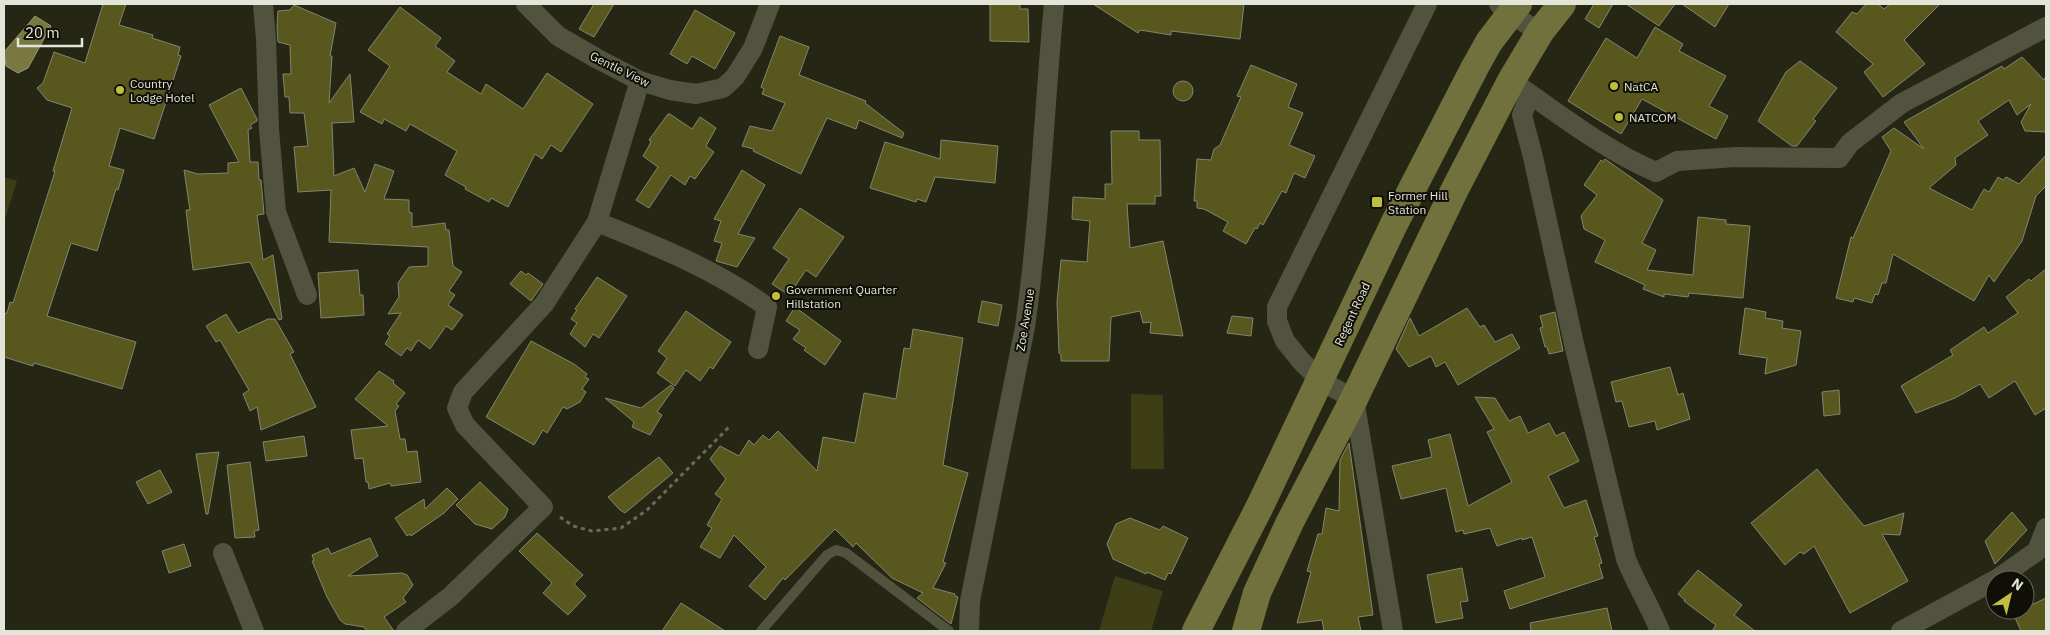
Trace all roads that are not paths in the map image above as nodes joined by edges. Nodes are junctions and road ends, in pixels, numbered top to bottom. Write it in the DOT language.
graph roads {
  1 [pos="263,4"];
  2 [pos="526,4"];
  3 [pos="770,4"];
  4 [pos="1054,4"];
  5 [pos="1427,4"];
  6 [pos="1562,4"];
  7 [pos="1509,7"];
  8 [pos="2046,27"];
  9 [pos="1540,32"];
  10 [pos="640,82"];
  11 [pos="1520,87"];
  12 [pos="597,222"];
  13 [pos="306,295"];
  14 [pos="758,349"];
  15 [pos="1321,381"];
  16 [pos="1354,400"];
  17 [pos="2046,528"];
  18 [pos="223,553"];
  19 [pos="2009,570"];
  20 [pos="1985,585"];
  21 [pos="254,631"];
  22 [pos="406,631"];
  23 [pos="761,631"];
  24 [pos="949,631"];
  25 [pos="969,631"];
  26 [pos="1196,631"];
  27 [pos="1246,631"];
  28 [pos="1392,631"];
  29 [pos="1660,631"];
  30 [pos="1900,631"];
  1 -- 13 [label="street"];
  2 -- 10 [label="street, Gentle View"];
  3 -- 10 [label="street, Gentle View"];
  4 -- 25 [label="street, Zoe Avenue"];
  5 -- 15 [label="street"];
  6 -- 9 [label="main road"];
  7 -- 9 [label="street"];
  7 -- 15 [label="main road, Regent Road"];
  8 -- 11 [label="street"];
  9 -- 11 [label="main road"];
  10 -- 12 [label="street"];
  11 -- 16 [label="main road"];
  11 -- 29 [label="street"];
  12 -- 14 [label="street"];
  12 -- 22 [label="street"];
  15 -- 16 [label="street"];
  15 -- 26 [label="main road, Regent Road"];
  16 -- 27 [label="main road"];
  16 -- 28 [label="street"];
  17 -- 19 [label="street"];
  18 -- 21 [label="street"];
  20 -- 30 [label="street"];
  23 -- 24 [label="lane"];
}
